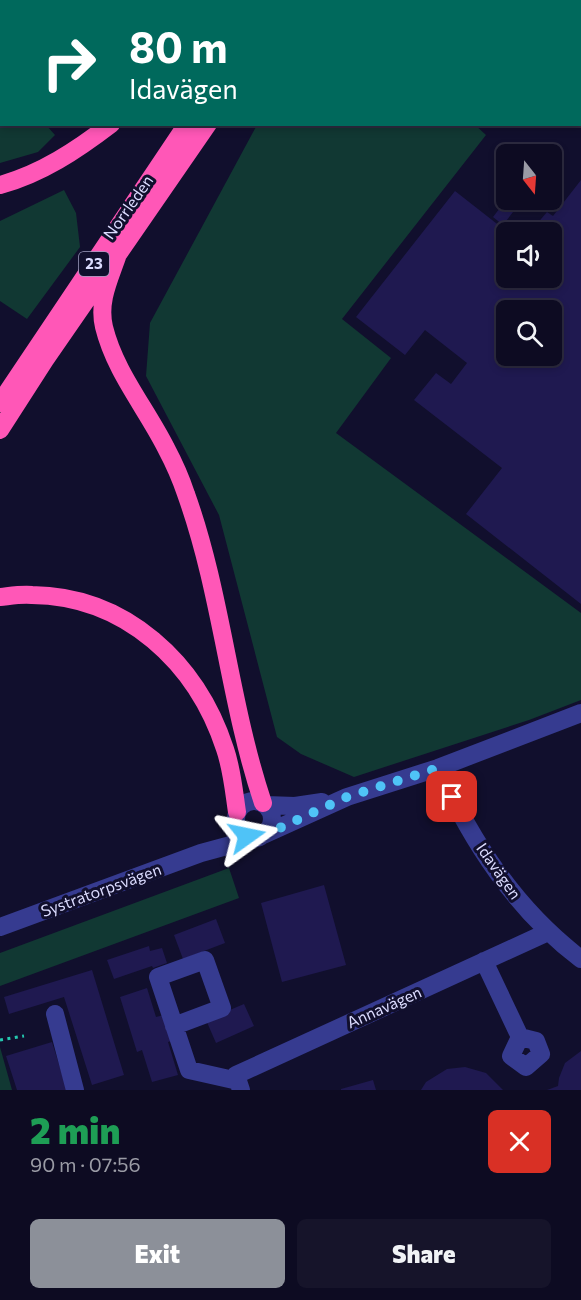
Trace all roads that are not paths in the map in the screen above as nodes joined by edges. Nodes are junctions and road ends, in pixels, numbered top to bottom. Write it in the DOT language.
graph roads {
  1 [pos="108,126"];
  2 [pos="186,126"];
  3 [pos="207,126"];
  4 [pos="0,185"];
  5 [pos="117,257"];
  6 [pos="0,403"];
  7 [pos="0,430"];
  8 [pos="0,597"];
  9 [pos="581,713"];
  10 [pos="438,768"];
  11 [pos="347,797"];
  12 [pos="265,804"];
  13 [pos="236,814"];
  14 [pos="261,836"];
  15 [pos="201,854"];
  16 [pos="0,927"];
  17 [pos="548,933"];
  18 [pos="581,959"];
  19 [pos="484,961"];
  20 [pos="56,1014"];
  21 [pos="174,1026"];
  22 [pos="520,1037"];
  23 [pos="239,1085"];
  24 [pos="75,1090"];
  1 -- 4 [label="highway"];
  2 -- 6 [label="highway, Norrleden / 23"];
  3 -- 5 [label="highway, Norrleden / 23"];
  5 -- 7 [label="highway, Norrleden / 23"];
  5 -- 12 [label="highway"];
  8 -- 13 [label="highway"];
  9 -- 10 [label="street, Systratorpsvägen"];
  10 -- 11 [label="street, Systratorpsvägen"];
  10 -- 17 [label="street, Idavägen"];
  11 -- 12 [label="street, Systratorpsvägen"];
  11 -- 14 [label="street, Systratorpsvägen"];
  12 -- 13 [label="street"];
  12 -- 14 [label="street"];
  13 -- 14 [label="street"];
  13 -- 15 [label="street, Systratorpsvägen"];
  14 -- 15 [label="street, Systratorpsvägen"];
  15 -- 16 [label="street, Systratorpsvägen"];
  17 -- 18 [label="street, Idavägen"];
  17 -- 19 [label="street, Annavägen"];
  19 -- 22 [label="street"];
  19 -- 23 [label="street, Annavägen"];
  20 -- 24 [label="street"];
  21 -- 23 [label="street"];
}
